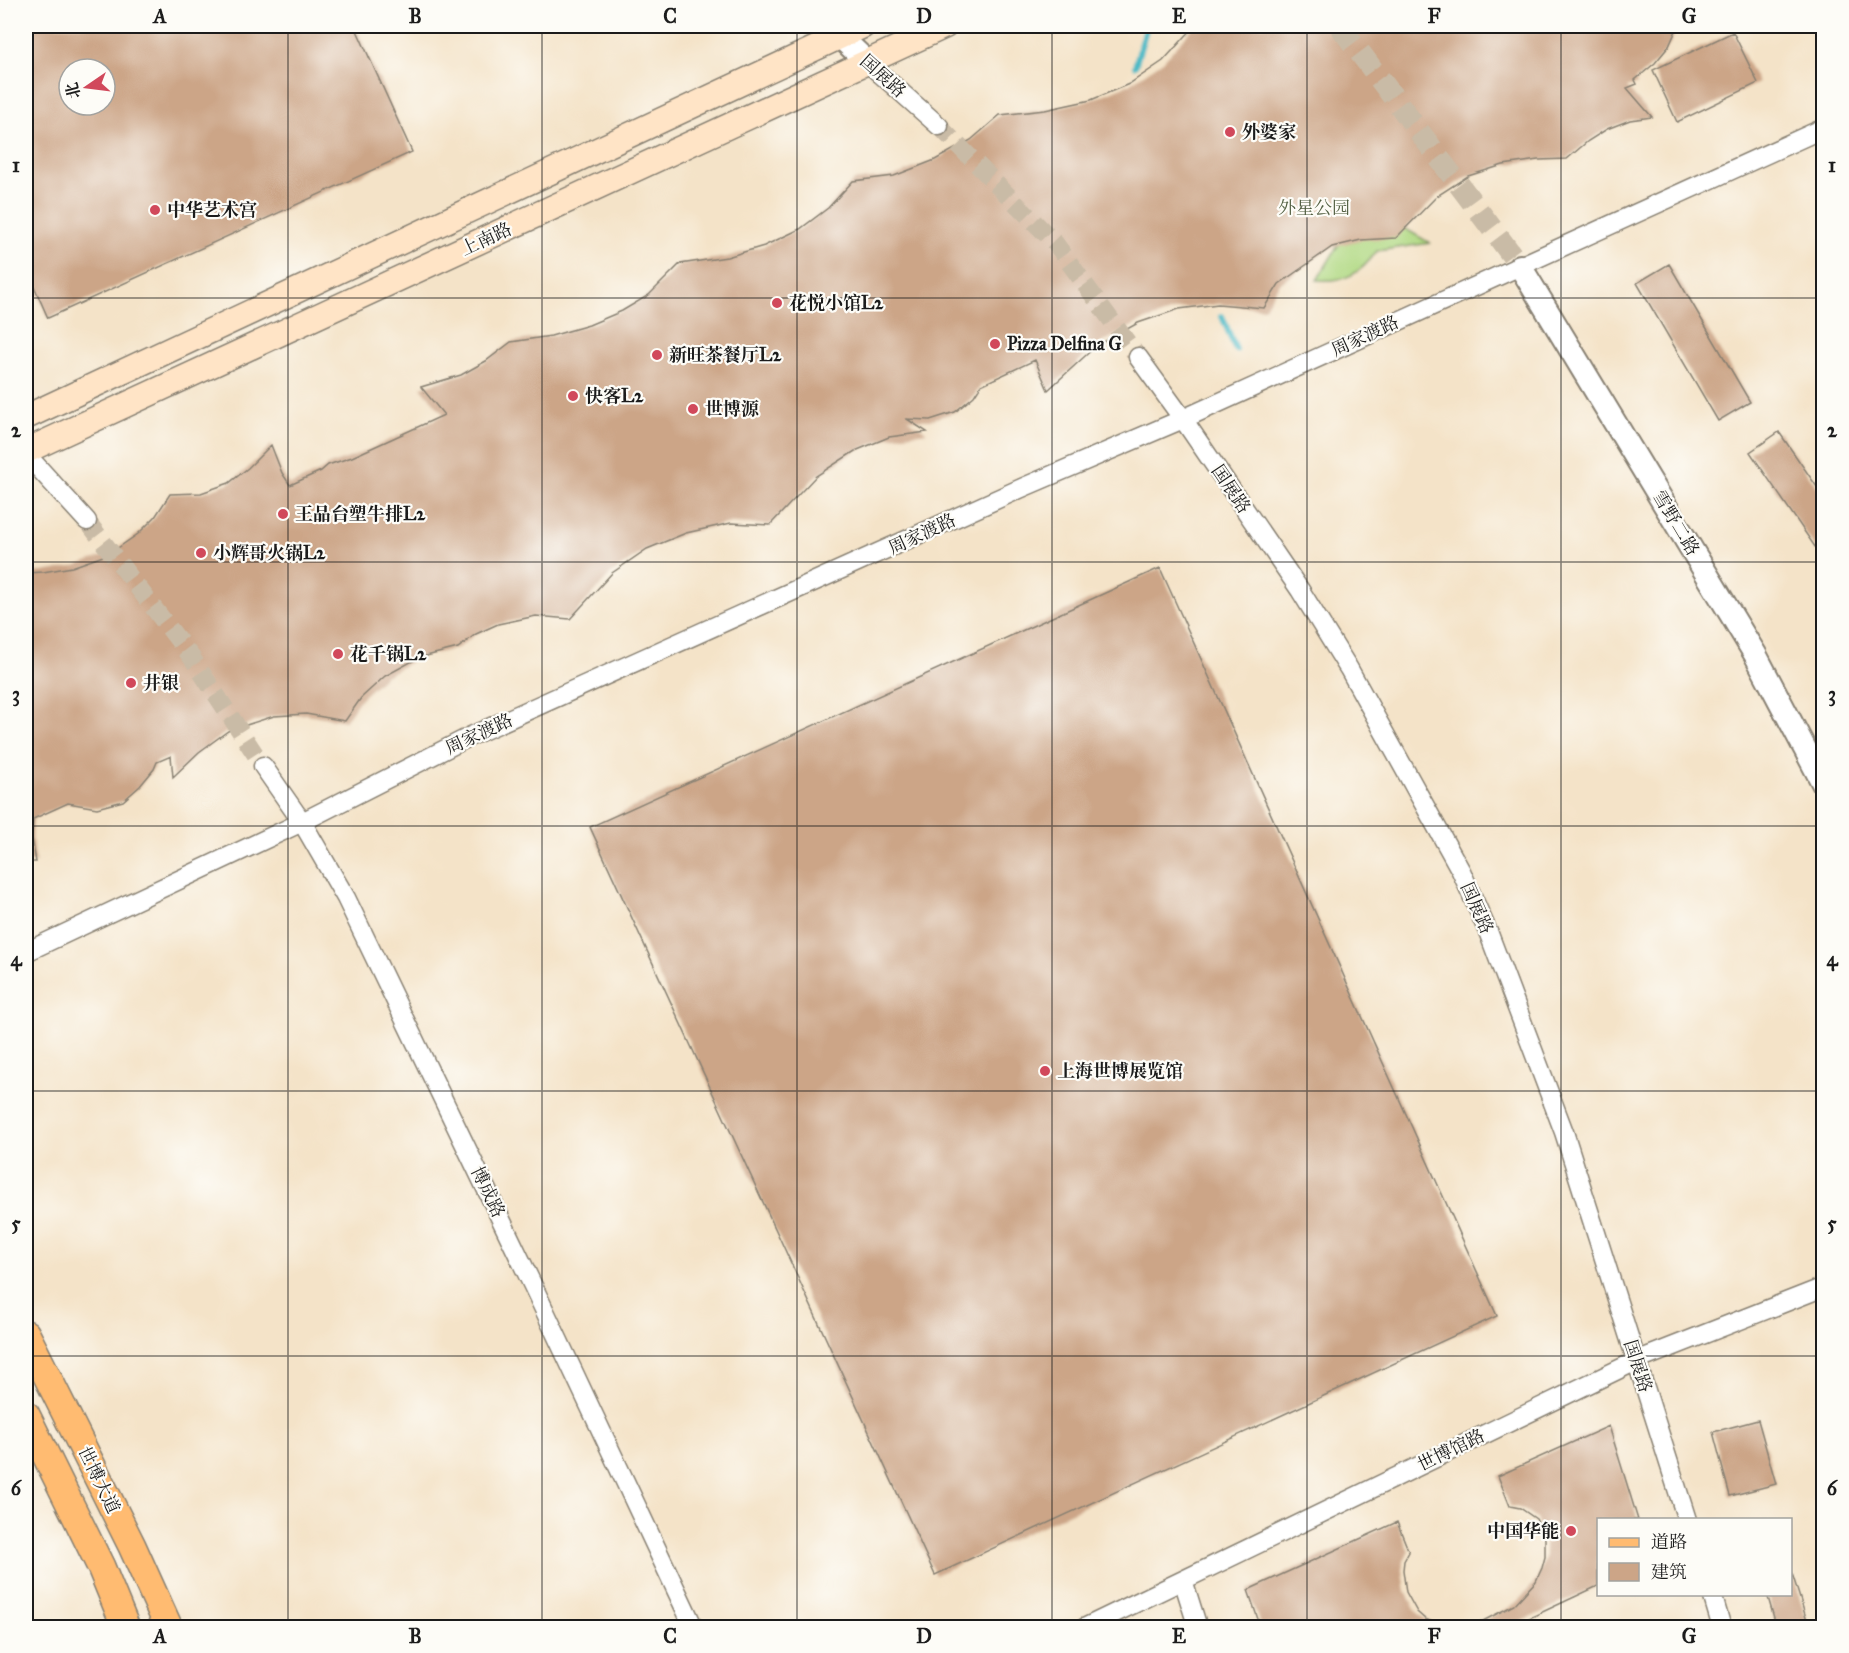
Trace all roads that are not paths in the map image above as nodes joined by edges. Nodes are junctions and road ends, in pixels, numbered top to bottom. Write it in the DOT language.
graph roads {
  1 [pos="863,26"];
  2 [pos="945,26"];
  3 [pos="835,31"];
  4 [pos="867,62"];
  5 [pos="939,126"];
  6 [pos="1824,128"];
  7 [pos="1520,266"];
  8 [pos="1138,357"];
  9 [pos="26,417"];
  10 [pos="1184,419"];
  11 [pos="26,452"];
  12 [pos="87,521"];
  13 [pos="263,766"];
  14 [pos="1824,785"];
  15 [pos="302,822"];
  16 [pos="26,952"];
  17 [pos="1824,1287"];
  18 [pos="26,1334"];
  19 [pos="1636,1360"];
  20 [pos="26,1415"];
  21 [pos="1686,1518"];
  22 [pos="1183,1580"];
  23 [pos="1713,1596"];
  24 [pos="126,1628"];
  25 [pos="169,1628"];
  26 [pos="694,1628"];
  27 [pos="1084,1628"];
  28 [pos="1198,1628"];
  29 [pos="1722,1628"];
  1 -- 3 [label="main road, 上南路"];
  2 -- 4 [label="main road, 上南路"];
  3 -- 4 [label="street, 国展路"];
  3 -- 9 [label="main road, 上南路"];
  4 -- 5 [label="street, 国展路"];
  4 -- 11 [label="main road, 上南路"];
  6 -- 7 [label="street, 周家渡路"];
  7 -- 10 [label="street, 周家渡路"];
  7 -- 14 [label="street, 雪野二路"];
  8 -- 10 [label="street, 国展路"];
  10 -- 15 [label="street, 周家渡路"];
  10 -- 19 [label="street, 国展路"];
  11 -- 12 [label="street"];
  13 -- 15 [label="street, 博成路"];
  15 -- 16 [label="street, 周家渡路"];
  15 -- 26 [label="street, 博成路"];
  17 -- 19 [label="street, 世博馆路"];
  18 -- 25 [label="main road, 世博大道"];
  19 -- 21 [label="street, 国展路"];
  19 -- 22 [label="street, 世博馆路"];
  20 -- 24 [label="main road, 世博大道"];
  22 -- 27 [label="street, 世博馆路"];
  22 -- 28 [label="street"];
  23 -- 29 [label="street"];
}
